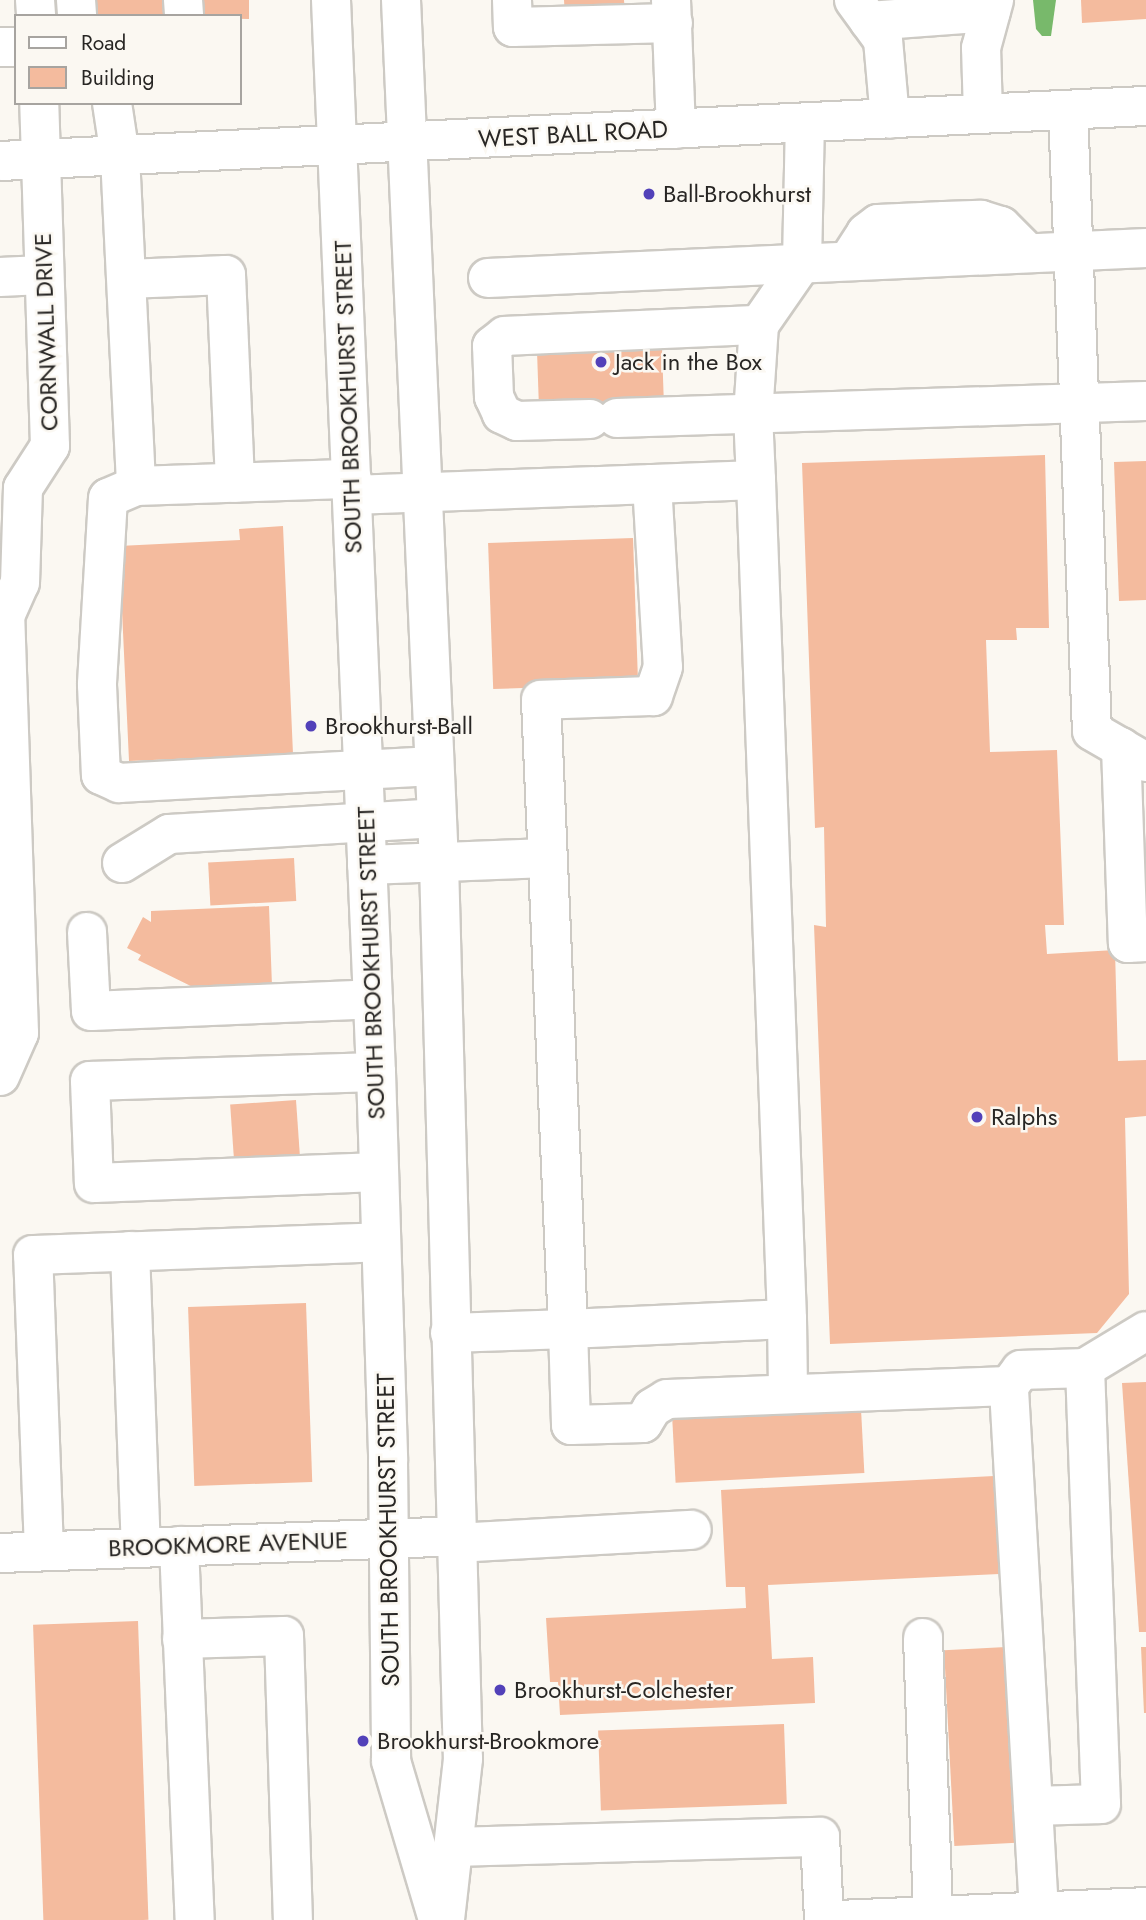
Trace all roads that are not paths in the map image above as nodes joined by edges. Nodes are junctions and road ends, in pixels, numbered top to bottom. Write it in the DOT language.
graph roads {
  1 [pos="331,0"];
  2 [pos="401,0"];
  3 [pos="512,0"];
  4 [pos="992,6"];
  5 [pos="862,10"];
  6 [pos="672,11"];
  7 [pos="39,105"];
  8 [pos="112,105"];
  9 [pos="1146,106"];
  10 [pos="1068,110"];
  11 [pos="982,114"];
  12 [pos="890,119"];
  13 [pos="805,123"];
  14 [pos="676,129"];
  15 [pos="407,142"];
  16 [pos="338,145"];
  17 [pos="120,156"];
  18 [pos="41,159"];
  19 [pos="0,161"];
  20 [pos="1146,248"];
  21 [pos="1073,251"];
  22 [pos="802,263"];
  23 [pos="42,275"];
  24 [pos="0,277"];
  25 [pos="488,278"];
  26 [pos="127,279"];
  27 [pos="760,325"];
  28 [pos="1078,400"];
  29 [pos="1146,401"];
  30 [pos="753,415"];
  31 [pos="756,480"];
  32 [pos="235,483"];
  33 [pos="652,484"];
  34 [pos="136,486"];
  35 [pos="352,487"];
  36 [pos="422,492"];
  37 [pos="1133,755"];
  38 [pos="434,766"];
  39 [pos="364,772"];
  40 [pos="437,818"];
  41 [pos="366,824"];
  42 [pos="7,852"];
  43 [pos="547,858"];
  44 [pos="122,863"];
  45 [pos="439,863"];
  46 [pos="368,865"];
  47 [pos="87,932"];
  48 [pos="1146,942"];
  49 [pos="373,999"];
  50 [pos="376,1072"];
  51 [pos="0,1076"];
  52 [pos="379,1172"];
  53 [pos="381,1242"];
  54 [pos="130,1251"];
  55 [pos="787,1319"];
  56 [pos="568,1329"];
  57 [pos="1146,1331"];
  58 [pos="450,1333"];
  59 [pos="1085,1368"];
  60 [pos="1009,1385"];
  61 [pos="788,1394"];
  62 [pos="692,1530"];
  63 [pos="389,1538"];
  64 [pos="457,1539"];
  65 [pos="179,1546"];
  66 [pos="141,1547"];
  67 [pos="44,1551"];
  68 [pos="0,1553"];
  69 [pos="923,1638"];
  70 [pos="182,1639"];
  71 [pos="1033,1806"];
  72 [pos="454,1847"];
  73 [pos="1146,1907"];
  74 [pos="1059,1914"];
  75 [pos="933,1916"];
  76 [pos="195,1920"];
  77 [pos="293,1920"];
  78 [pos="438,1920"];
  79 [pos="445,1920"];
  80 [pos="824,1920"];
  81 [pos="838,1920"];
  1 -- 16 [label="main road, SOUTH BROOKHURST STREET"];
  2 -- 15 [label="main road"];
  3 -- 6 [label="main road"];
  4 -- 5 [label="main road"];
  4 -- 11 [label="main road"];
  5 -- 12 [label="main road"];
  6 -- 14 [label="main road"];
  7 -- 18 [label="main road, CORNWALL DRIVE"];
  8 -- 17 [label="main road"];
  9 -- 10 [label="main road, WEST BALL ROAD"];
  10 -- 11 [label="main road, WEST BALL ROAD"];
  10 -- 21 [label="main road"];
  11 -- 12 [label="main road, WEST BALL ROAD"];
  12 -- 13 [label="main road, WEST BALL ROAD"];
  13 -- 14 [label="main road, WEST BALL ROAD"];
  13 -- 22 [label="main road"];
  14 -- 15 [label="main road, WEST BALL ROAD"];
  15 -- 16 [label="main road, WEST BALL ROAD"];
  15 -- 36 [label="main road"];
  16 -- 17 [label="main road, WEST BALL ROAD"];
  16 -- 35 [label="main road, SOUTH BROOKHURST STREET"];
  17 -- 18 [label="main road, WEST BALL ROAD"];
  17 -- 26 [label="main road"];
  18 -- 19 [label="main road, WEST BALL ROAD"];
  18 -- 23 [label="main road, CORNWALL DRIVE"];
  20 -- 21 [label="main road"];
  21 -- 22 [label="main road"];
  21 -- 28 [label="main road"];
  22 -- 25 [label="main road"];
  22 -- 27 [label="main road"];
  23 -- 24 [label="main road"];
  23 -- 42 [label="main road, CORNWALL DRIVE"];
  26 -- 32 [label="main road"];
  26 -- 34 [label="main road"];
  27 -- 30 [label="main road"];
  27 -- 30 [label="main road"];
  28 -- 29 [label="main road"];
  28 -- 30 [label="main road"];
  28 -- 37 [label="main road"];
  30 -- 31 [label="main road"];
  31 -- 33 [label="main road"];
  31 -- 55 [label="main road"];
  32 -- 34 [label="main road"];
  32 -- 35 [label="main road"];
  33 -- 36 [label="main road"];
  33 -- 43 [label="main road"];
  34 -- 39 [label="main road"];
  35 -- 36 [label="main road"];
  35 -- 39 [label="main road, SOUTH BROOKHURST STREET"];
  36 -- 38 [label="main road"];
  37 -- 48 [label="main road"];
  38 -- 39 [label="main road"];
  38 -- 40 [label="main road"];
  39 -- 41 [label="main road, SOUTH BROOKHURST STREET"];
  40 -- 41 [label="main road"];
  40 -- 45 [label="main road"];
  41 -- 44 [label="main road"];
  41 -- 46 [label="main road, SOUTH BROOKHURST STREET"];
  42 -- 51 [label="main road, CORNWALL DRIVE"];
  43 -- 45 [label="main road"];
  43 -- 56 [label="main road"];
  45 -- 46 [label="main road"];
  45 -- 58 [label="main road"];
  46 -- 49 [label="main road, SOUTH BROOKHURST STREET"];
  47 -- 49 [label="main road"];
  49 -- 50 [label="main road, SOUTH BROOKHURST STREET"];
  50 -- 52 [label="main road, SOUTH BROOKHURST STREET"];
  50 -- 52 [label="main road"];
  52 -- 53 [label="main road, SOUTH BROOKHURST STREET"];
  53 -- 54 [label="main road"];
  53 -- 63 [label="main road, SOUTH BROOKHURST STREET"];
  54 -- 66 [label="main road"];
  54 -- 67 [label="main road"];
  55 -- 56 [label="main road"];
  55 -- 61 [label="main road"];
  56 -- 58 [label="main road"];
  56 -- 61 [label="main road"];
  57 -- 59 [label="main road"];
  58 -- 64 [label="main road"];
  59 -- 60 [label="main road"];
  59 -- 71 [label="main road"];
  60 -- 61 [label="main road"];
  60 -- 71 [label="main road"];
  62 -- 64 [label="main road, BROOKMORE AVENUE"];
  63 -- 64 [label="main road, BROOKMORE AVENUE"];
  63 -- 65 [label="main road, BROOKMORE AVENUE"];
  63 -- 78 [label="main road, SOUTH BROOKHURST STREET"];
  64 -- 72 [label="main road"];
  65 -- 66 [label="main road, BROOKMORE AVENUE"];
  65 -- 70 [label="main road"];
  66 -- 67 [label="main road, BROOKMORE AVENUE"];
  67 -- 68 [label="main road, BROOKMORE AVENUE"];
  69 -- 75 [label="main road"];
  70 -- 76 [label="main road"];
  70 -- 77 [label="main road"];
  71 -- 74 [label="main road"];
  72 -- 79 [label="main road"];
  72 -- 80 [label="main road"];
  73 -- 74 [label="main road"];
  74 -- 75 [label="main road"];
  75 -- 81 [label="main road"];
}
